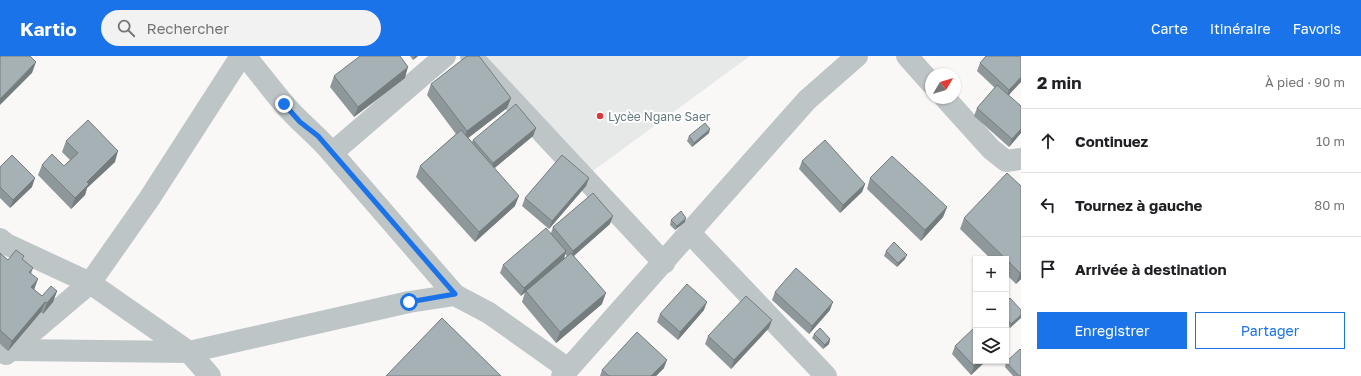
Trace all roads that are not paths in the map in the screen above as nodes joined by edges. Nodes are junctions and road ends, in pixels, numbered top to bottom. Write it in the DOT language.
graph roads {
  1 [pos="241,56"];
  2 [pos="245,56"];
  3 [pos="444,56"];
  4 [pos="471,56"];
  5 [pos="857,56"];
  6 [pos="906,56"];
  7 [pos="925,77"];
  8 [pos="950,104"];
  9 [pos="332,153"];
  10 [pos="1021,159"];
  11 [pos="690,233"];
  12 [pos="0,239"];
  13 [pos="664,263"];
  14 [pos="90,283"];
  15 [pos="455,294"];
  16 [pos="189,352"];
  17 [pos="6,354"];
  18 [pos="565,373"];
  19 [pos="210,376"];
  20 [pos="826,376"];
  1 -- 14 [label="street"];
  2 -- 9 [label="street"];
  3 -- 9 [label="street"];
  4 -- 13 [label="street"];
  5 -- 11 [label="street"];
  6 -- 7 [label="street"];
  8 -- 10 [label="street"];
  9 -- 15 [label="street"];
  11 -- 13 [label="street"];
  11 -- 20 [label="street"];
  12 -- 14 [label="street"];
  13 -- 18 [label="street"];
  14 -- 16 [label="street"];
  14 -- 17 [label="street"];
  15 -- 16 [label="street"];
  15 -- 18 [label="street"];
  16 -- 17 [label="street"];
  16 -- 19 [label="street"];
}
